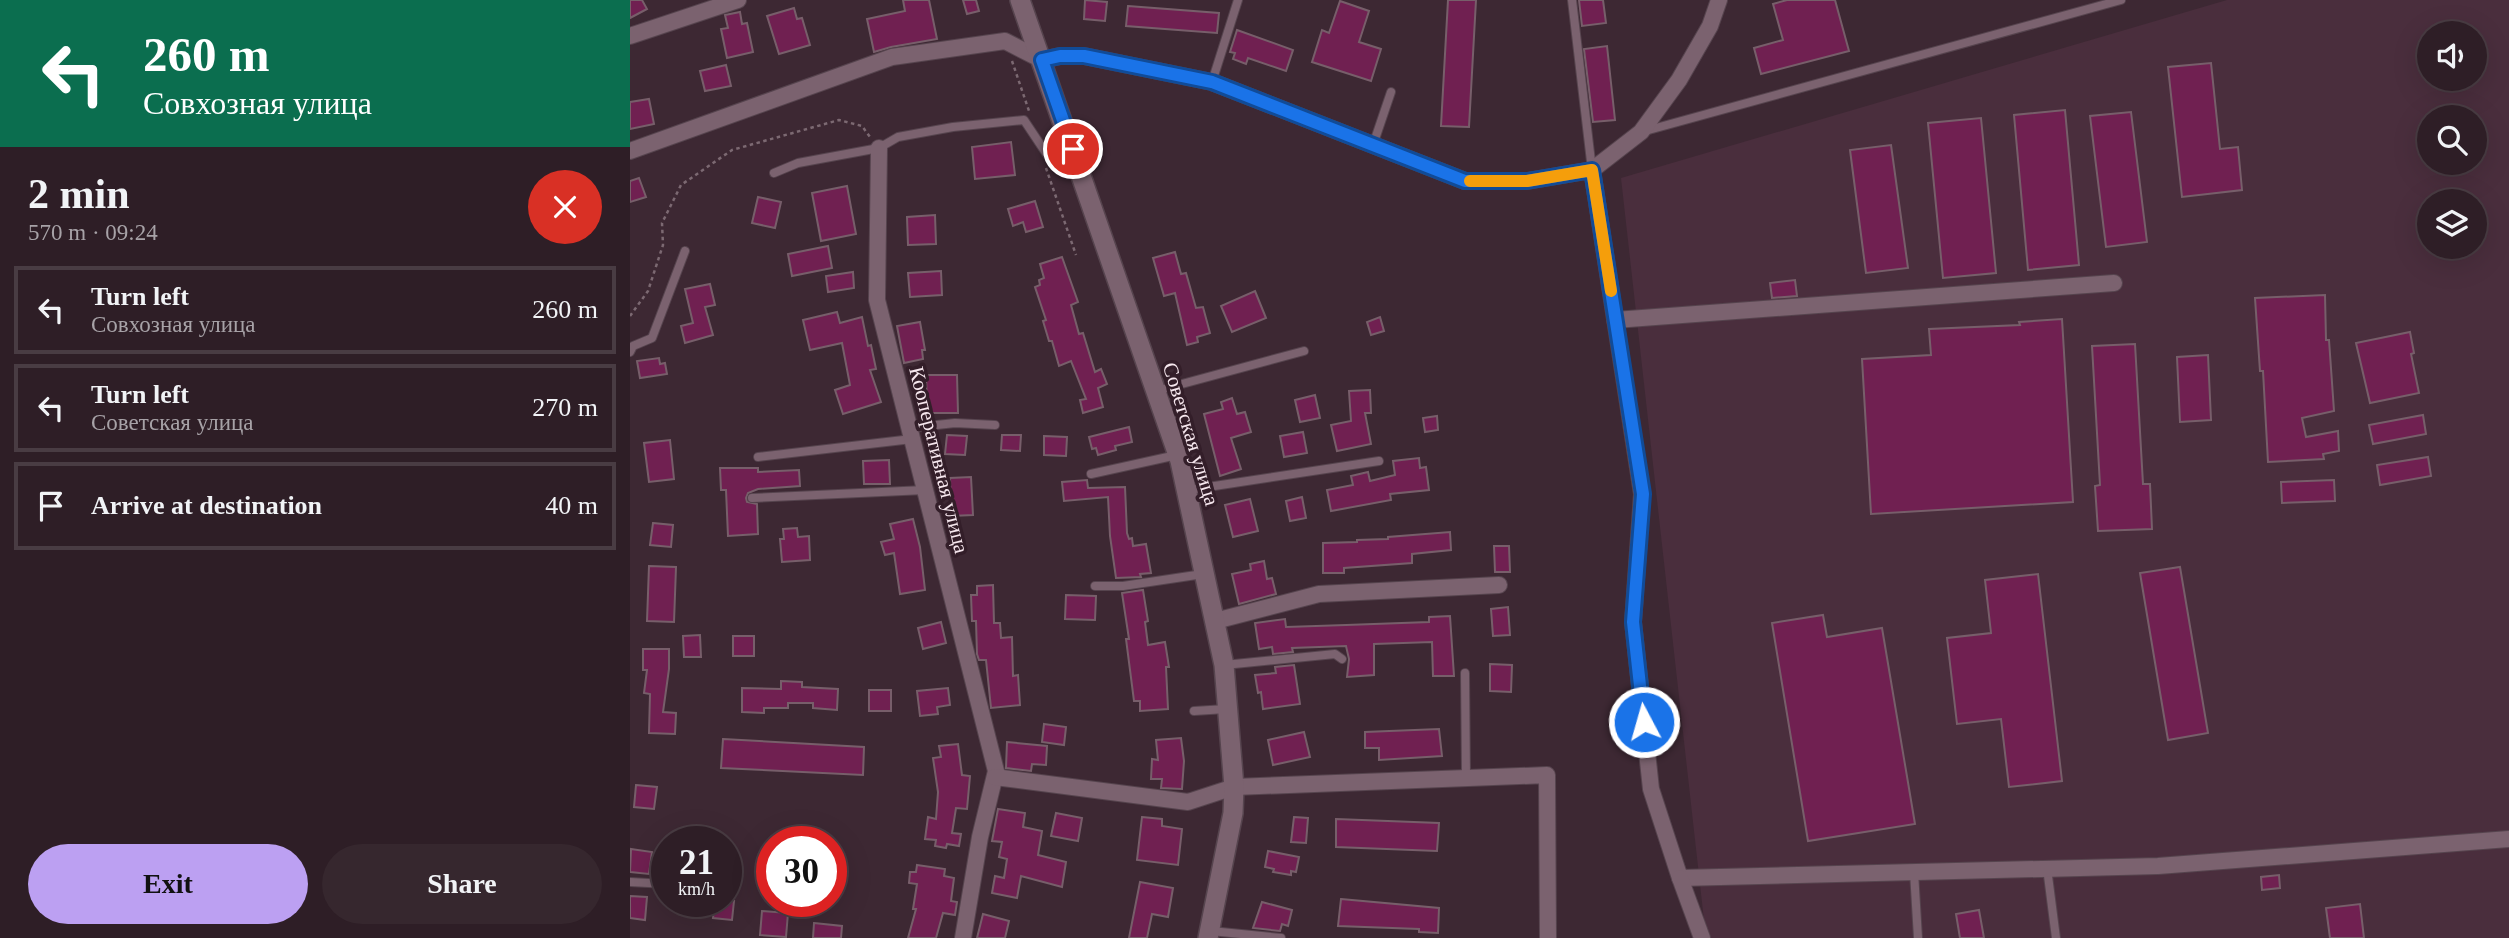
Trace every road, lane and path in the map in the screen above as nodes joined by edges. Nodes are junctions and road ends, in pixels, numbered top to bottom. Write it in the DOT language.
graph roads {
  1 [pos="738,0"];
  2 [pos="1020,0"];
  3 [pos="1238,0"];
  4 [pos="1572,0"];
  5 [pos="1719,0"];
  6 [pos="2121,0"];
  7 [pos="630,36"];
  8 [pos="1045,67"];
  9 [pos="1015,72"];
  10 [pos="1212,82"];
  11 [pos="1391,92"];
  12 [pos="1641,132"];
  13 [pos="1037,139"];
  14 [pos="1373,145"];
  15 [pos="879,148"];
  16 [pos="630,151"];
  17 [pos="1046,165"];
  18 [pos="1080,169"];
  19 [pos="1592,170"];
  20 [pos="774,173"];
  21 [pos="685,251"];
  22 [pos="1076,255"];
  23 [pos="2113,283"];
  24 [pos="630,316"];
  25 [pos="1615,320"];
  26 [pos="1304,351"];
  27 [pos="630,352"];
  28 [pos="1156,391"];
  29 [pos="995,425"];
  30 [pos="911,434"];
  31 [pos="1178,455"];
  32 [pos="758,457"];
  33 [pos="1379,461"];
  34 [pos="1091,474"];
  35 [pos="925,490"];
  36 [pos="1187,491"];
  37 [pos="752,498"];
  38 [pos="1205,574"];
  39 [pos="1499,585"];
  40 [pos="1095,586"];
  41 [pos="1215,621"];
  42 [pos="1342,659"];
  43 [pos="1224,665"];
  44 [pos="1465,673"];
  45 [pos="1228,709"];
  46 [pos="1194,711"];
  47 [pos="995,777"];
  48 [pos="1465,778"];
  49 [pos="1234,787"];
  50 [pos="2509,839"];
  51 [pos="2047,868"];
  52 [pos="1914,872"];
  53 [pos="1680,878"];
  54 [pos="630,882"];
  55 [pos="651,883"];
  56 [pos="1208,934"];
  57 [pos="963,938"];
  58 [pos="1281,938"];
  59 [pos="1548,938"];
  60 [pos="1702,938"];
  61 [pos="1918,938"];
  62 [pos="2056,938"];
  1 -- 7 [label="street"];
  2 -- 8 [label="street, Советская улица"];
  3 -- 10 [label="lane"];
  4 -- 19 [label="lane"];
  5 -- 12 [label="street"];
  6 -- 12 [label="lane"];
  8 -- 10 [label="street"];
  8 -- 16 [label="street"];
  8 -- 18 [label="street, Советская улица"];
  9 -- 13 [label="path"];
  10 -- 14 [label="street"];
  11 -- 14 [label="lane"];
  12 -- 19 [label="street"];
  13 -- 15 [label="lane"];
  13 -- 18 [label="lane"];
  14 -- 19 [label="street"];
  15 -- 20 [label="lane"];
  15 -- 24 [label="path"];
  15 -- 30 [label="street, Кооперативная улица"];
  17 -- 22 [label="path"];
  18 -- 28 [label="street, Советская улица"];
  19 -- 25 [label="street"];
  21 -- 27 [label="lane"];
  23 -- 25 [label="street"];
  25 -- 53 [label="street"];
  26 -- 28 [label="lane"];
  28 -- 31 [label="street, Советская улица"];
  29 -- 30 [label="lane"];
  30 -- 32 [label="lane"];
  30 -- 35 [label="street, Кооперативная улица"];
  31 -- 34 [label="lane"];
  31 -- 36 [label="street, Советская улица"];
  33 -- 36 [label="lane"];
  35 -- 37 [label="lane"];
  35 -- 47 [label="street, Кооперативная улица"];
  36 -- 38 [label="street, Советская улица"];
  38 -- 40 [label="lane"];
  38 -- 41 [label="street, Советская улица"];
  39 -- 41 [label="street"];
  41 -- 43 [label="street, Советская улица"];
  42 -- 43 [label="lane"];
  43 -- 45 [label="street, Советская улица"];
  44 -- 48 [label="lane"];
  45 -- 46 [label="lane"];
  45 -- 49 [label="street, Советская улица"];
  47 -- 49 [label="street"];
  47 -- 57 [label="street, Кооперативная улица"];
  48 -- 49 [label="street"];
  48 -- 59 [label="street"];
  49 -- 56 [label="street, Советская улица"];
  50 -- 51 [label="street"];
  51 -- 52 [label="street"];
  51 -- 62 [label="lane"];
  52 -- 53 [label="street"];
  52 -- 61 [label="lane"];
  53 -- 60 [label="street"];
  54 -- 55 [label="lane"];
  56 -- 58 [label="lane"];
}
